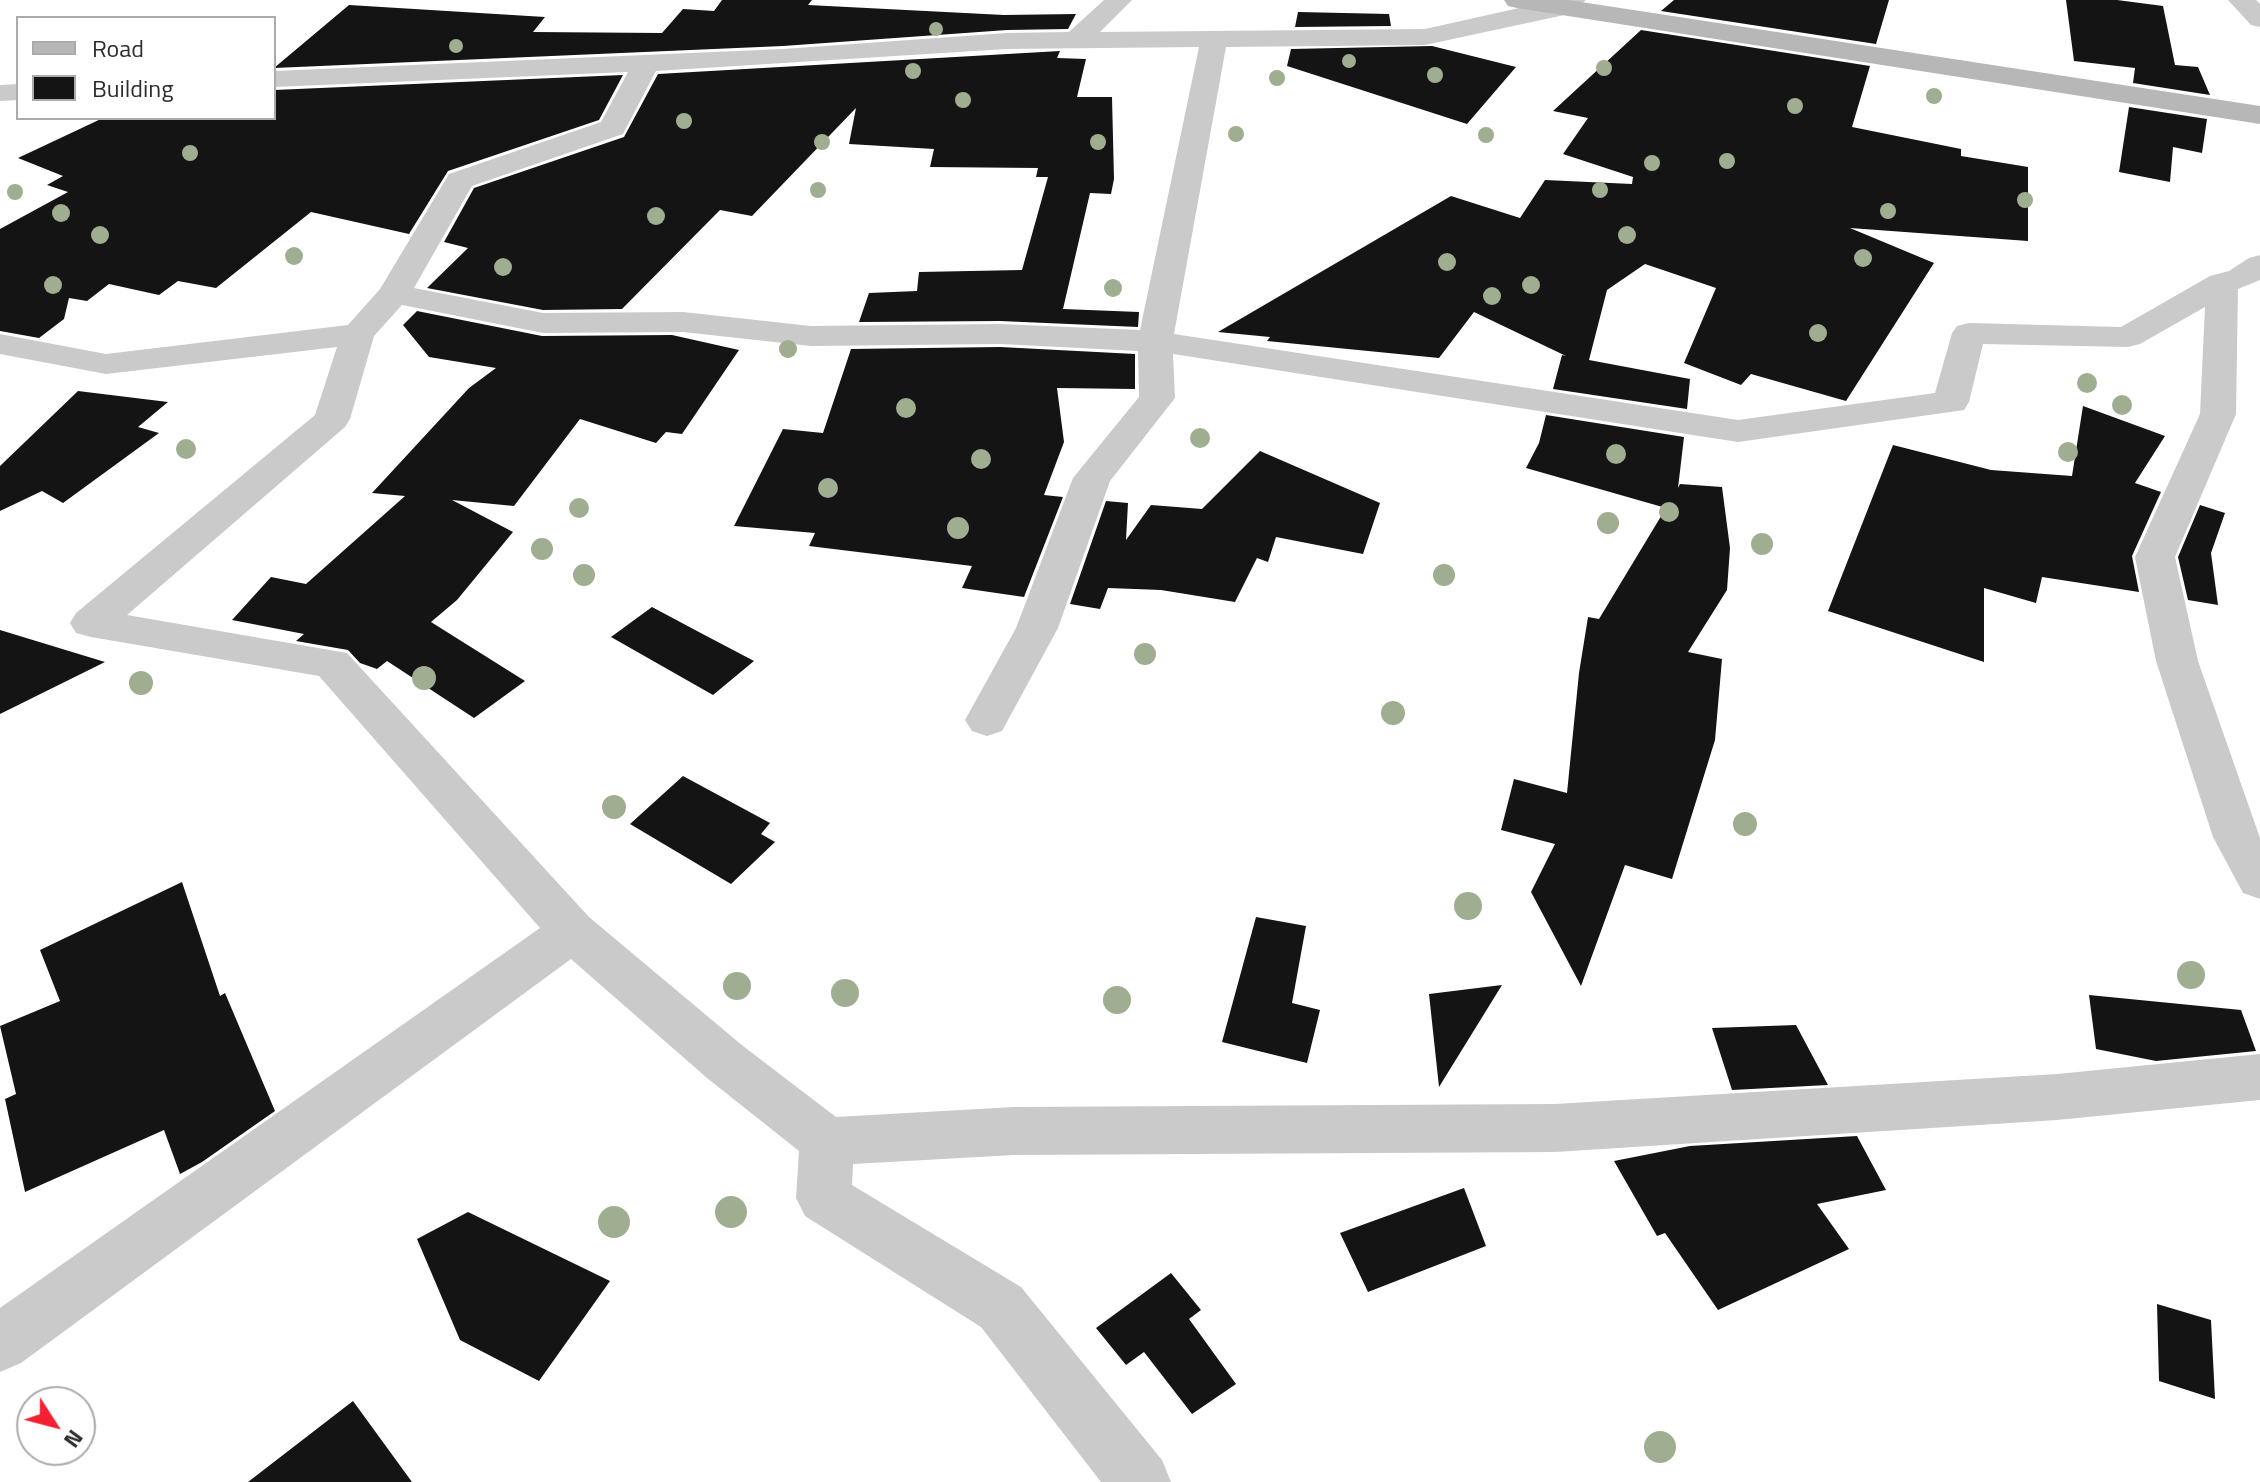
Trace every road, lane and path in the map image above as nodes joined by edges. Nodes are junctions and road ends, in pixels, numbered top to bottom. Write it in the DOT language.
graph roads {
  1 [pos="1119,0"];
  2 [pos="1517,0"];
  3 [pos="2241,0"];
  4 [pos="1566,4"];
  5 [pos="2260,19"];
  6 [pos="1214,39"];
  7 [pos="1076,40"];
  8 [pos="646,64"];
  9 [pos="276,79"];
  10 [pos="2260,115"];
  11 [pos="2260,265"];
  12 [pos="2222,283"];
  13 [pos="394,294"];
  14 [pos="358,334"];
  15 [pos="1155,341"];
  16 [pos="0,344"];
  17 [pos="987,720"];
  18 [pos="2260,880"];
  19 [pos="572,931"];
  20 [pos="2260,1077"];
  21 [pos="827,1141"];
  22 [pos="0,1343"];
  23 [pos="1140,1482"];
  1 -- 7 [label="street"];
  2 -- 4 [label="main road"];
  3 -- 5 [label="street"];
  4 -- 6 [label="street"];
  4 -- 10 [label="main road"];
  6 -- 7 [label="street"];
  6 -- 15 [label="street"];
  7 -- 8 [label="street"];
  8 -- 9 [label="street"];
  8 -- 13 [label="street"];
  11 -- 12 [label="street"];
  12 -- 15 [label="street"];
  12 -- 18 [label="street"];
  13 -- 14 [label="street"];
  13 -- 15 [label="street"];
  14 -- 16 [label="street"];
  14 -- 19 [label="street"];
  15 -- 17 [label="street"];
  19 -- 21 [label="street"];
  19 -- 22 [label="street"];
  20 -- 21 [label="street"];
  21 -- 23 [label="street"];
}
